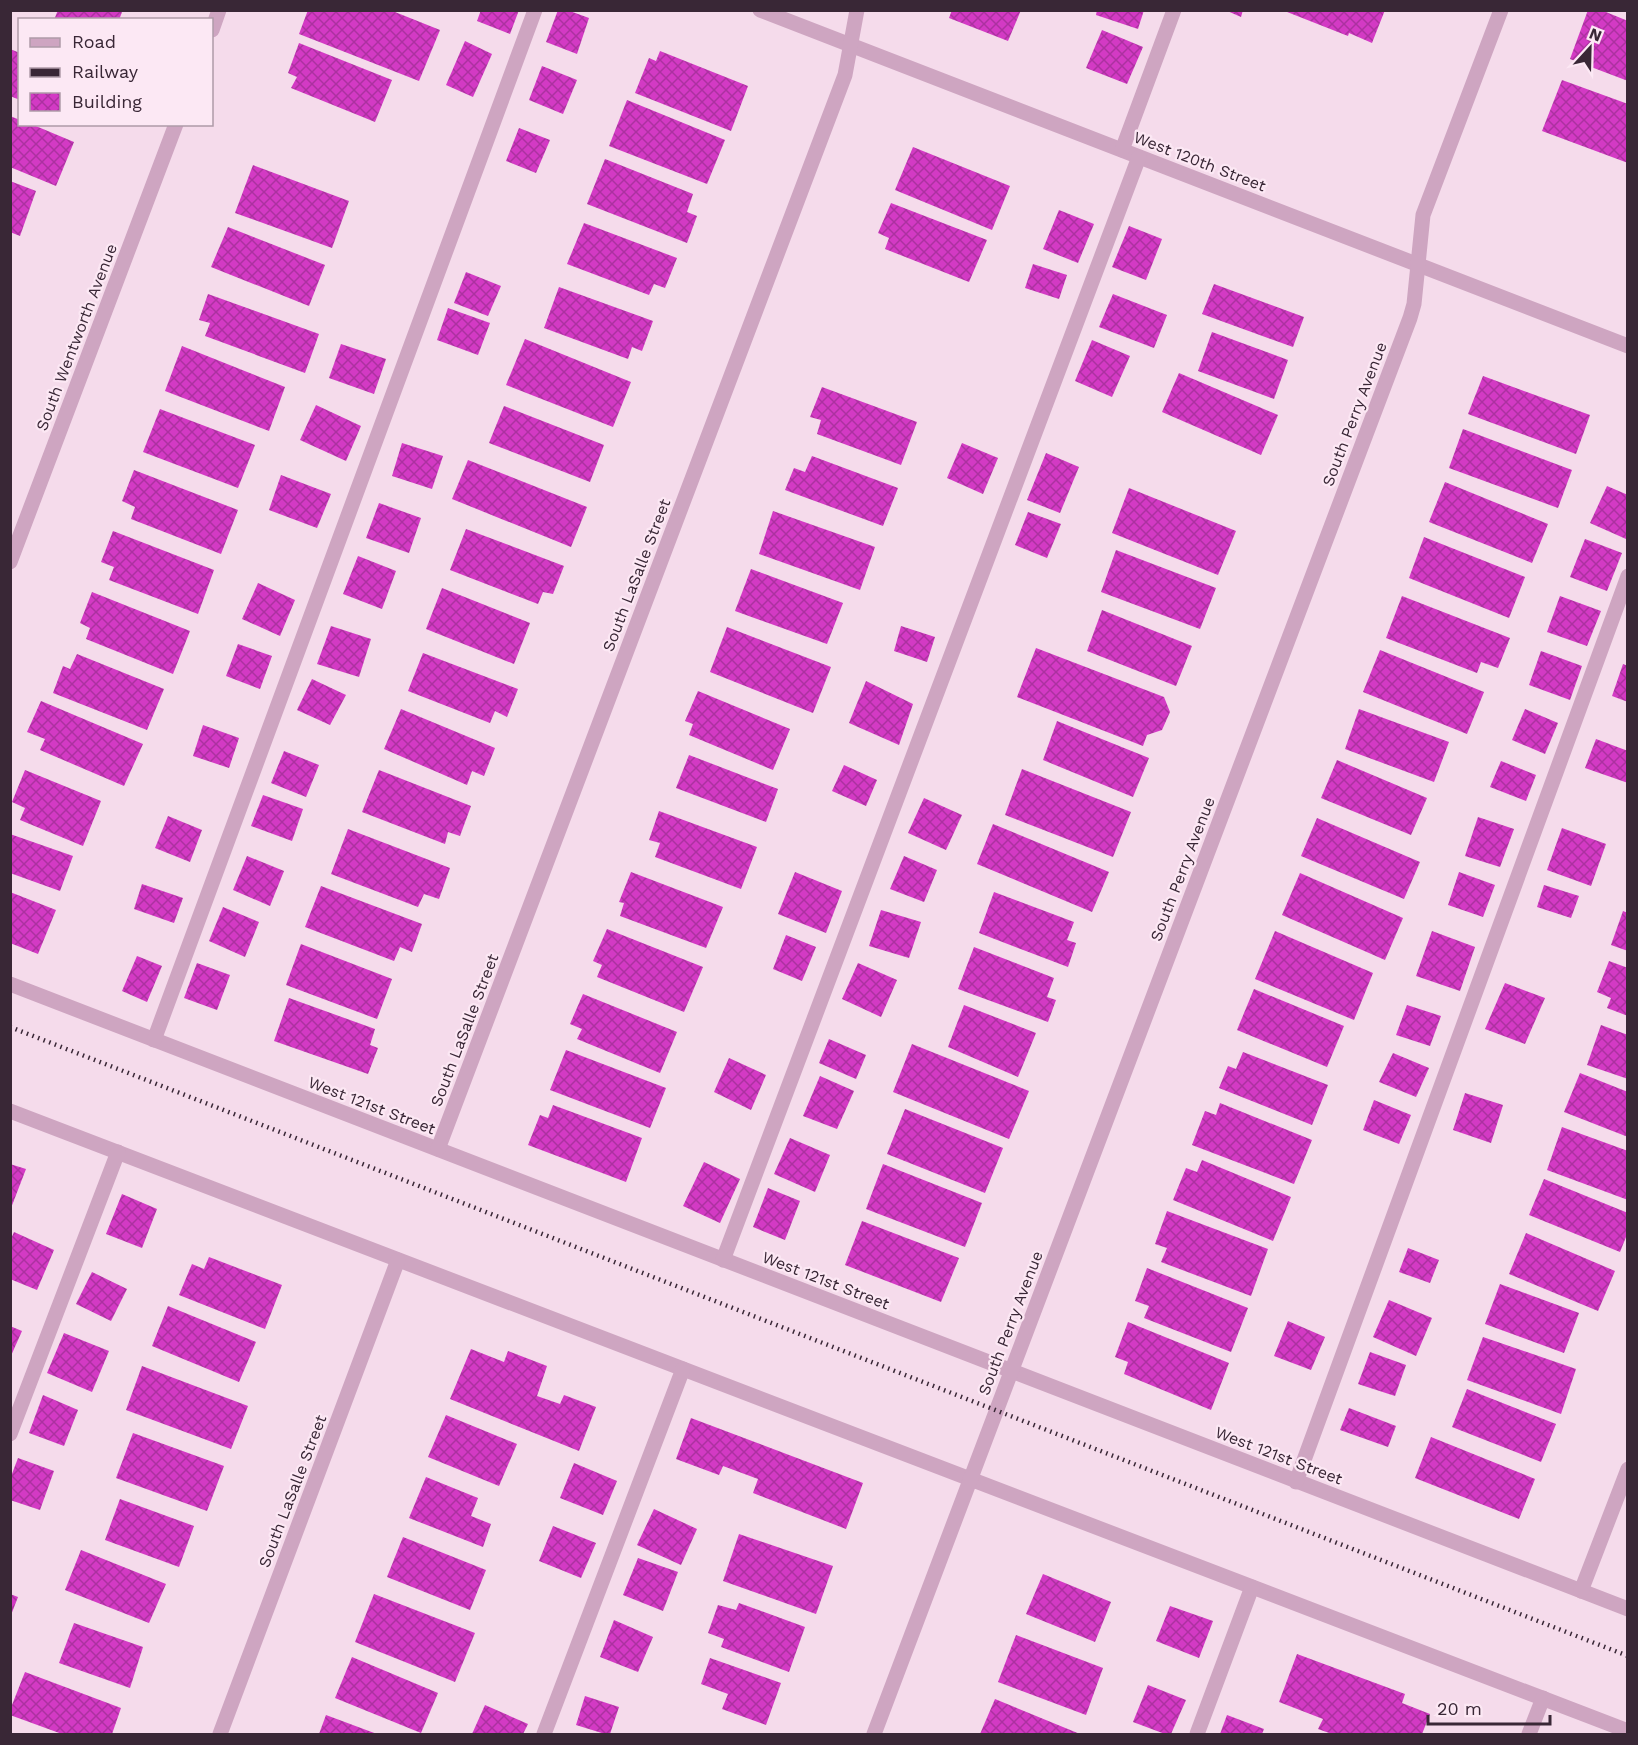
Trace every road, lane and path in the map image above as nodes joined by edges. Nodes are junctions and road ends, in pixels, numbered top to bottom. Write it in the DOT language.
graph roads {
  1 [pos="219,10"];
  2 [pos="535,10"];
  3 [pos="760,10"];
  4 [pos="857,10"];
  5 [pos="1174,10"];
  6 [pos="1501,10"];
  7 [pos="213,27"];
  8 [pos="850,45"];
  9 [pos="175,126"];
  10 [pos="1122,150"];
  11 [pos="1139,157"];
  12 [pos="1418,265"];
  13 [pos="1628,346"];
  14 [pos="10,562"];
  15 [pos="1628,576"];
  16 [pos="10,984"];
  17 [pos="154,1040"];
  18 [pos="10,1111"];
  19 [pos="438,1149"];
  20 [pos="118,1152"];
  21 [pos="398,1260"];
  22 [pos="723,1260"];
  23 [pos="683,1369"];
  24 [pos="1011,1371"];
  25 [pos="10,1434"];
  26 [pos="1628,1469"];
  27 [pos="971,1479"];
  28 [pos="1296,1482"];
  29 [pos="1252,1587"];
  30 [pos="1581,1591"];
  31 [pos="1628,1609"];
  32 [pos="1543,1698"];
  33 [pos="1628,1731"];
  34 [pos="220,1734"];
  35 [pos="544,1734"];
  36 [pos="874,1734"];
  37 [pos="1197,1734"];
  38 [pos="1529,1734"];
  1 -- 7 [label="street"];
  2 -- 17 [label="street"];
  3 -- 8 [label="street, West 120th Street"];
  4 -- 8 [label="street, South LaSalle Street"];
  5 -- 10 [label="street"];
  6 -- 12 [label="street, South Perry Avenue"];
  8 -- 10 [label="street, West 120th Street"];
  8 -- 19 [label="street, South LaSalle Street"];
  9 -- 14 [label="street, South Wentworth Avenue"];
  10 -- 11 [label="street, West 120th Street"];
  11 -- 12 [label="street, West 120th Street"];
  11 -- 22 [label="street"];
  12 -- 13 [label="street, West 120th Street"];
  12 -- 24 [label="street, South Perry Avenue"];
  15 -- 28 [label="street"];
  16 -- 17 [label="street, West 121st Street"];
  17 -- 19 [label="street, West 121st Street"];
  18 -- 20 [label="street"];
  19 -- 22 [label="street, West 121st Street"];
  20 -- 21 [label="street"];
  20 -- 25 [label="street"];
  21 -- 23 [label="street"];
  21 -- 34 [label="street, South LaSalle Street"];
  22 -- 24 [label="street, West 121st Street"];
  23 -- 27 [label="street"];
  23 -- 35 [label="street"];
  24 -- 27 [label="street, South Perry Avenue"];
  24 -- 28 [label="street, West 121st Street"];
  26 -- 30 [label="street"];
  27 -- 29 [label="street"];
  27 -- 36 [label="street, South Perry Avenue"];
  28 -- 30 [label="street, West 121st Street"];
  29 -- 32 [label="street"];
  29 -- 37 [label="street"];
  30 -- 31 [label="street, West 121st Street"];
  32 -- 33 [label="street"];
  32 -- 38 [label="street"];
}
